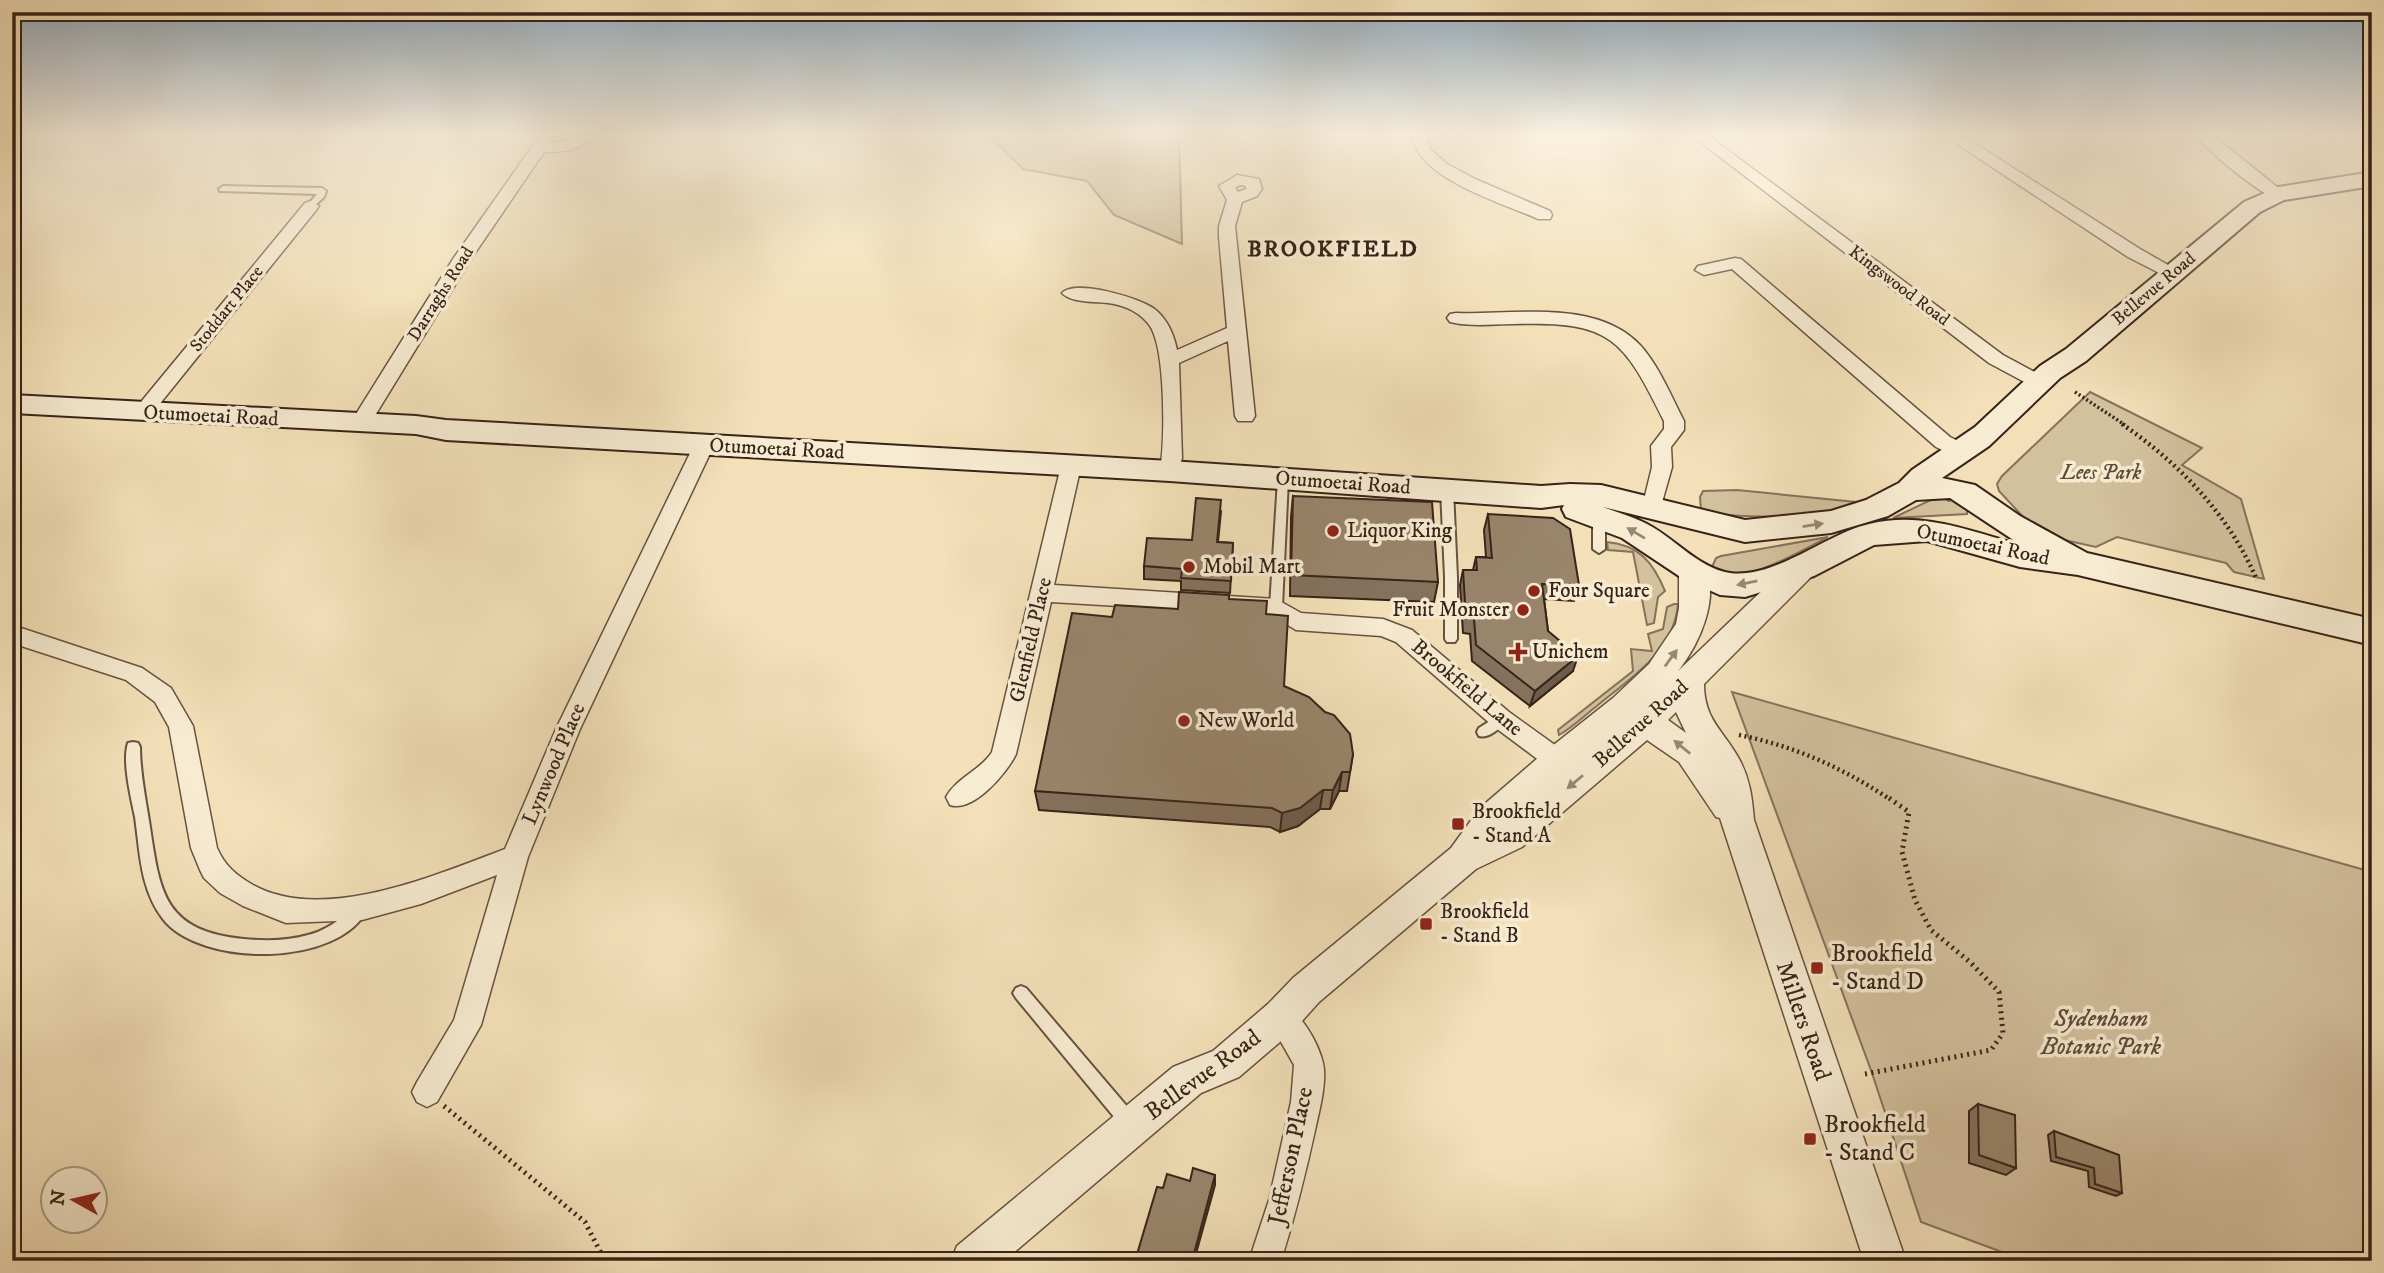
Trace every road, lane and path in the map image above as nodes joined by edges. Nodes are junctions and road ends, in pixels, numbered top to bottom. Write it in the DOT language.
graph roads {
  1 [pos="321,193"];
  2 [pos="508,193"];
  3 [pos="1499,193"];
  4 [pos="1776,193"];
  5 [pos="2042,193"];
  6 [pos="2282,193"];
  7 [pos="2278,194"];
  8 [pos="1235,199"];
  9 [pos="311,206"];
  10 [pos="1544,215"];
  11 [pos="1704,270"];
  12 [pos="2173,273"];
  13 [pos="1071,293"];
  14 [pos="1455,318"];
  15 [pos="1236,331"];
  16 [pos="1170,360"];
  17 [pos="2037,381"];
  18 [pos="2075,392"];
  19 [pos="12,404"];
  20 [pos="143,412"];
  21 [pos="1245,416"];
  22 [pos="360,422"];
  23 [pos="704,445"];
  24 [pos="1963,452"];
  25 [pos="1071,466"];
  26 [pos="1170,471"];
  27 [pos="1283,478"];
  28 [pos="1447,490"];
  29 [pos="1910,490"];
  30 [pos="1541,497"];
  31 [pos="1987,506"];
  32 [pos="1653,508"];
  33 [pos="1599,516"];
  34 [pos="1927,530"];
  35 [pos="1745,531"];
  36 [pos="1599,549"];
  37 [pos="2078,564"];
  38 [pos="1803,568"];
  39 [pos="1693,570"];
  40 [pos="2259,588"];
  41 [pos="1042,593"];
  42 [pos="1276,607"];
  43 [pos="2372,632"];
  44 [pos="12,634"];
  45 [pos="1451,639"];
  46 [pos="1656,712"];
  47 [pos="1728,734"];
  48 [pos="133,747"];
  49 [pos="1557,760"];
  50 [pos="959,797"];
  51 [pos="1737,820"];
  52 [pos="515,857"];
  53 [pos="1463,859"];
  54 [pos="362,908"];
  55 [pos="1021,993"];
  56 [pos="1280,1017"];
  57 [pos="1865,1074"];
  58 [pos="428,1092"];
  59 [pos="1133,1126"];
  60 [pos="605,1261"];
  61 [pos="972,1261"];
  62 [pos="1265,1261"];
  63 [pos="1885,1261"];
  1 -- 9 [label="lane"];
  2 -- 22 [label="street, Darraghs Road"];
  3 -- 10 [label="street"];
  4 -- 17 [label="street, Kingswood Road"];
  5 -- 12 [label="street"];
  6 -- 7 [label="main road, Bellevue Road"];
  7 -- 12 [label="main road, Bellevue Road"];
  8 -- 15 [label="street"];
  9 -- 20 [label="street, Stoddart Place"];
  11 -- 24 [label="street"];
  12 -- 17 [label="main road, Bellevue Road"];
  13 -- 16 [label="street"];
  14 -- 32 [label="street"];
  15 -- 16 [label="street"];
  15 -- 21 [label="street"];
  16 -- 26 [label="street"];
  17 -- 24 [label="main road, Bellevue Road"];
  18 -- 40 [label="path"];
  19 -- 20 [label="main road, Otumoetai Road"];
  20 -- 22 [label="main road, Otumoetai Road"];
  22 -- 23 [label="main road, Otumoetai Road"];
  23 -- 25 [label="main road, Otumoetai Road"];
  23 -- 52 [label="street, Lynwood Place"];
  24 -- 29 [label="main road, Bellevue Road"];
  24 -- 31 [label="main road"];
  25 -- 26 [label="main road, Otumoetai Road"];
  25 -- 41 [label="street, Glenfield Place"];
  26 -- 27 [label="main road, Otumoetai Road"];
  27 -- 28 [label="main road, Otumoetai Road"];
  27 -- 42 [label="lane"];
  28 -- 30 [label="main road, Otumoetai Road"];
  28 -- 45 [label="lane"];
  29 -- 31 [label="main road, Otumoetai Road"];
  35 -- 29 [label="main road, Otumoetai Road, one-way"];
  30 -- 32 [label="main road, Otumoetai Road"];
  30 -- 33 [label="main road, Otumoetai Road"];
  31 -- 34 [label="main road"];
  31 -- 37 [label="main road, Otumoetai Road"];
  32 -- 35 [label="main road, Otumoetai Road"];
  33 -- 36 [label="lane"];
  39 -- 33 [label="main road, Otumoetai Road, one-way"];
  34 -- 37 [label="main road, Otumoetai Road"];
  34 -- 38 [label="main road, Otumoetai Road"];
  35 -- 39 [label="main road"];
  37 -- 43 [label="main road, Otumoetai Road"];
  38 -- 39 [label="main road, Otumoetai Road, one-way"];
  38 -- 46 [label="street, Bellevue Road"];
  46 -- 39 [label="street, Bellevue Road, one-way"];
  41 -- 42 [label="street, Brookfield Lane"];
  41 -- 50 [label="street, Glenfield Place"];
  42 -- 49 [label="street, Brookfield Lane"];
  44 -- 54 [label="street"];
  46 -- 49 [label="street, Bellevue Road"];
  51 -- 46 [label="street, Millers Road, one-way"];
  46 -- 51 [label="street, Millers Road"];
  46 -- 53 [label="street, Bellevue Road, one-way"];
  47 -- 57 [label="path"];
  48 -- 54 [label="lane"];
  49 -- 53 [label="street, Bellevue Road"];
  51 -- 63 [label="street, Millers Road"];
  52 -- 54 [label="street"];
  52 -- 58 [label="street, Lynwood Place"];
  53 -- 56 [label="street, Bellevue Road"];
  55 -- 59 [label="lane"];
  56 -- 59 [label="street, Bellevue Road"];
  56 -- 62 [label="street, Jefferson Place"];
  58 -- 60 [label="path"];
  59 -- 61 [label="street, Bellevue Road"];
}
